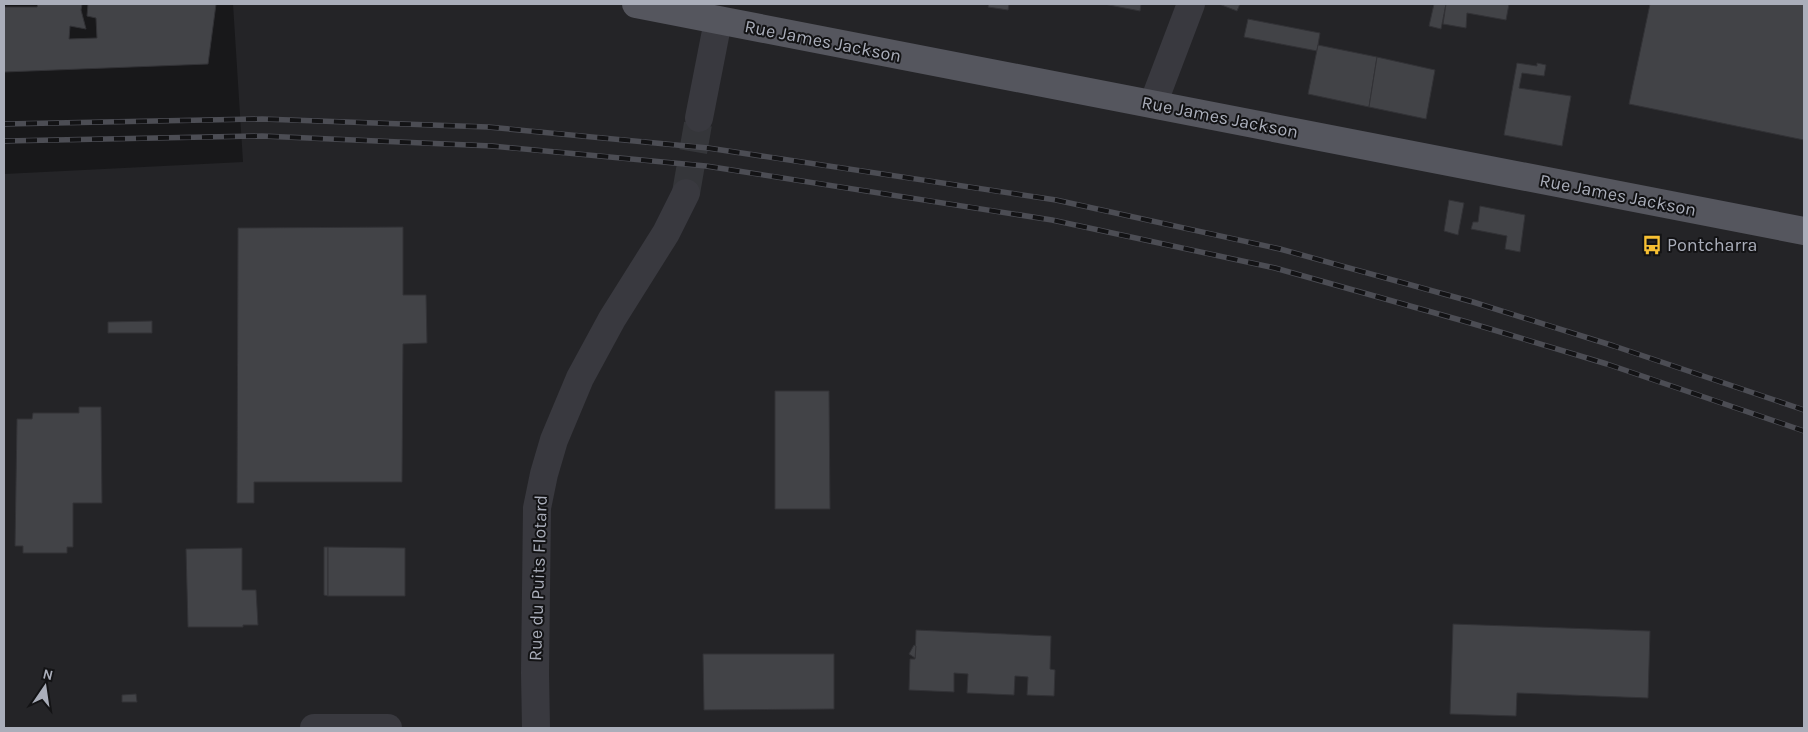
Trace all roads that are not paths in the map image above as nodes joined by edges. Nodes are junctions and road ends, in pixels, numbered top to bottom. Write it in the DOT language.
graph roads {
  1 [pos="636,4"];
  2 [pos="1191,4"];
  3 [pos="718,20"];
  4 [pos="1153,104"];
  5 [pos="699,118"];
  6 [pos="686,193"];
  7 [pos="1804,231"];
  8 [pos="314,728"];
  9 [pos="388,728"];
  10 [pos="536,728"];
  1 -- 3 [label="main road, Rue James Jackson"];
  2 -- 4 [label="street"];
  3 -- 4 [label="main road, Rue James Jackson"];
  3 -- 5 [label="street"];
  4 -- 7 [label="main road, Rue James Jackson"];
  6 -- 10 [label="street, Rue du Puits Flotard"];
  8 -- 9 [label="street"];
}
